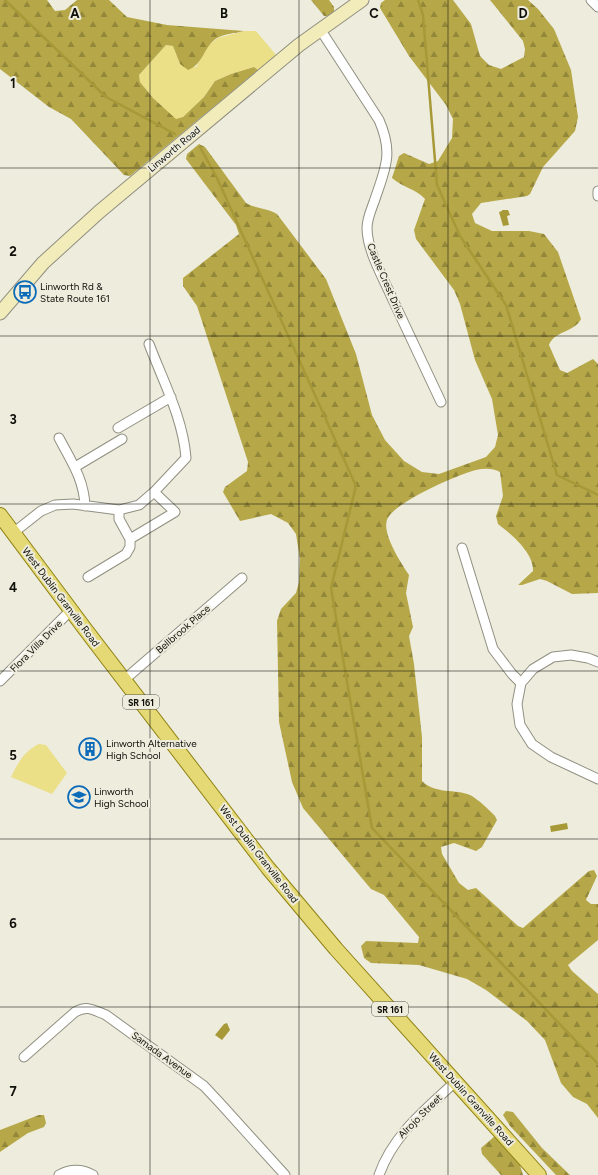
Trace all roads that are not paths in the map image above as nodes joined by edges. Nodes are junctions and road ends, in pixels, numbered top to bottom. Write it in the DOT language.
graph roads {
  1 [pos="362,0"];
  2 [pos="591,0"];
  3 [pos="598,7"];
  4 [pos="320,29"];
  5 [pos="598,191"];
  6 [pos="598,196"];
  7 [pos="0,313"];
  8 [pos="149,344"];
  9 [pos="171,397"];
  10 [pos="441,402"];
  11 [pos="118,428"];
  12 [pos="59,438"];
  13 [pos="122,439"];
  14 [pos="75,467"];
  15 [pos="154,492"];
  16 [pos="85,506"];
  17 [pos="119,510"];
  18 [pos="0,515"];
  19 [pos="13,533"];
  20 [pos="130,540"];
  21 [pos="462,548"];
  22 [pos="88,577"];
  23 [pos="242,578"];
  24 [pos="71,610"];
  25 [pos="598,662"];
  26 [pos="124,680"];
  27 [pos="0,681"];
  28 [pos="521,683"];
  29 [pos="598,779"];
  30 [pos="24,1057"];
  31 [pos="455,1082"];
  32 [pos="59,1175"];
  33 [pos="93,1175"];
  34 [pos="285,1175"];
  35 [pos="379,1175"];
  36 [pos="539,1175"];
  1 -- 4 [label="main road, Linworth Road"];
  2 -- 3 [label="street"];
  4 -- 7 [label="main road, Linworth Road"];
  4 -- 10 [label="street, Castle Crest Drive"];
  5 -- 6 [label="street"];
  8 -- 9 [label="street"];
  9 -- 11 [label="street"];
  9 -- 15 [label="street"];
  12 -- 14 [label="street"];
  13 -- 14 [label="street"];
  14 -- 16 [label="street"];
  15 -- 17 [label="street"];
  15 -- 20 [label="street"];
  16 -- 17 [label="street"];
  16 -- 19 [label="street"];
  17 -- 20 [label="street"];
  18 -- 19 [label="main road, West Dublin Granville Road / SR 161"];
  19 -- 24 [label="main road, West Dublin Granville Road / SR 161"];
  20 -- 22 [label="street"];
  21 -- 28 [label="street"];
  23 -- 26 [label="street, Bellbrook Place"];
  24 -- 26 [label="main road, West Dublin Granville Road / SR 161"];
  24 -- 27 [label="street, Flora Villa Drive"];
  25 -- 28 [label="street"];
  26 -- 31 [label="main road, West Dublin Granville Road / SR 161"];
  28 -- 29 [label="street"];
  30 -- 34 [label="street, Samada Avenue"];
  31 -- 35 [label="street, Alrojo Street"];
  31 -- 36 [label="main road, West Dublin Granville Road / SR 161"];
  32 -- 33 [label="street"];
}
